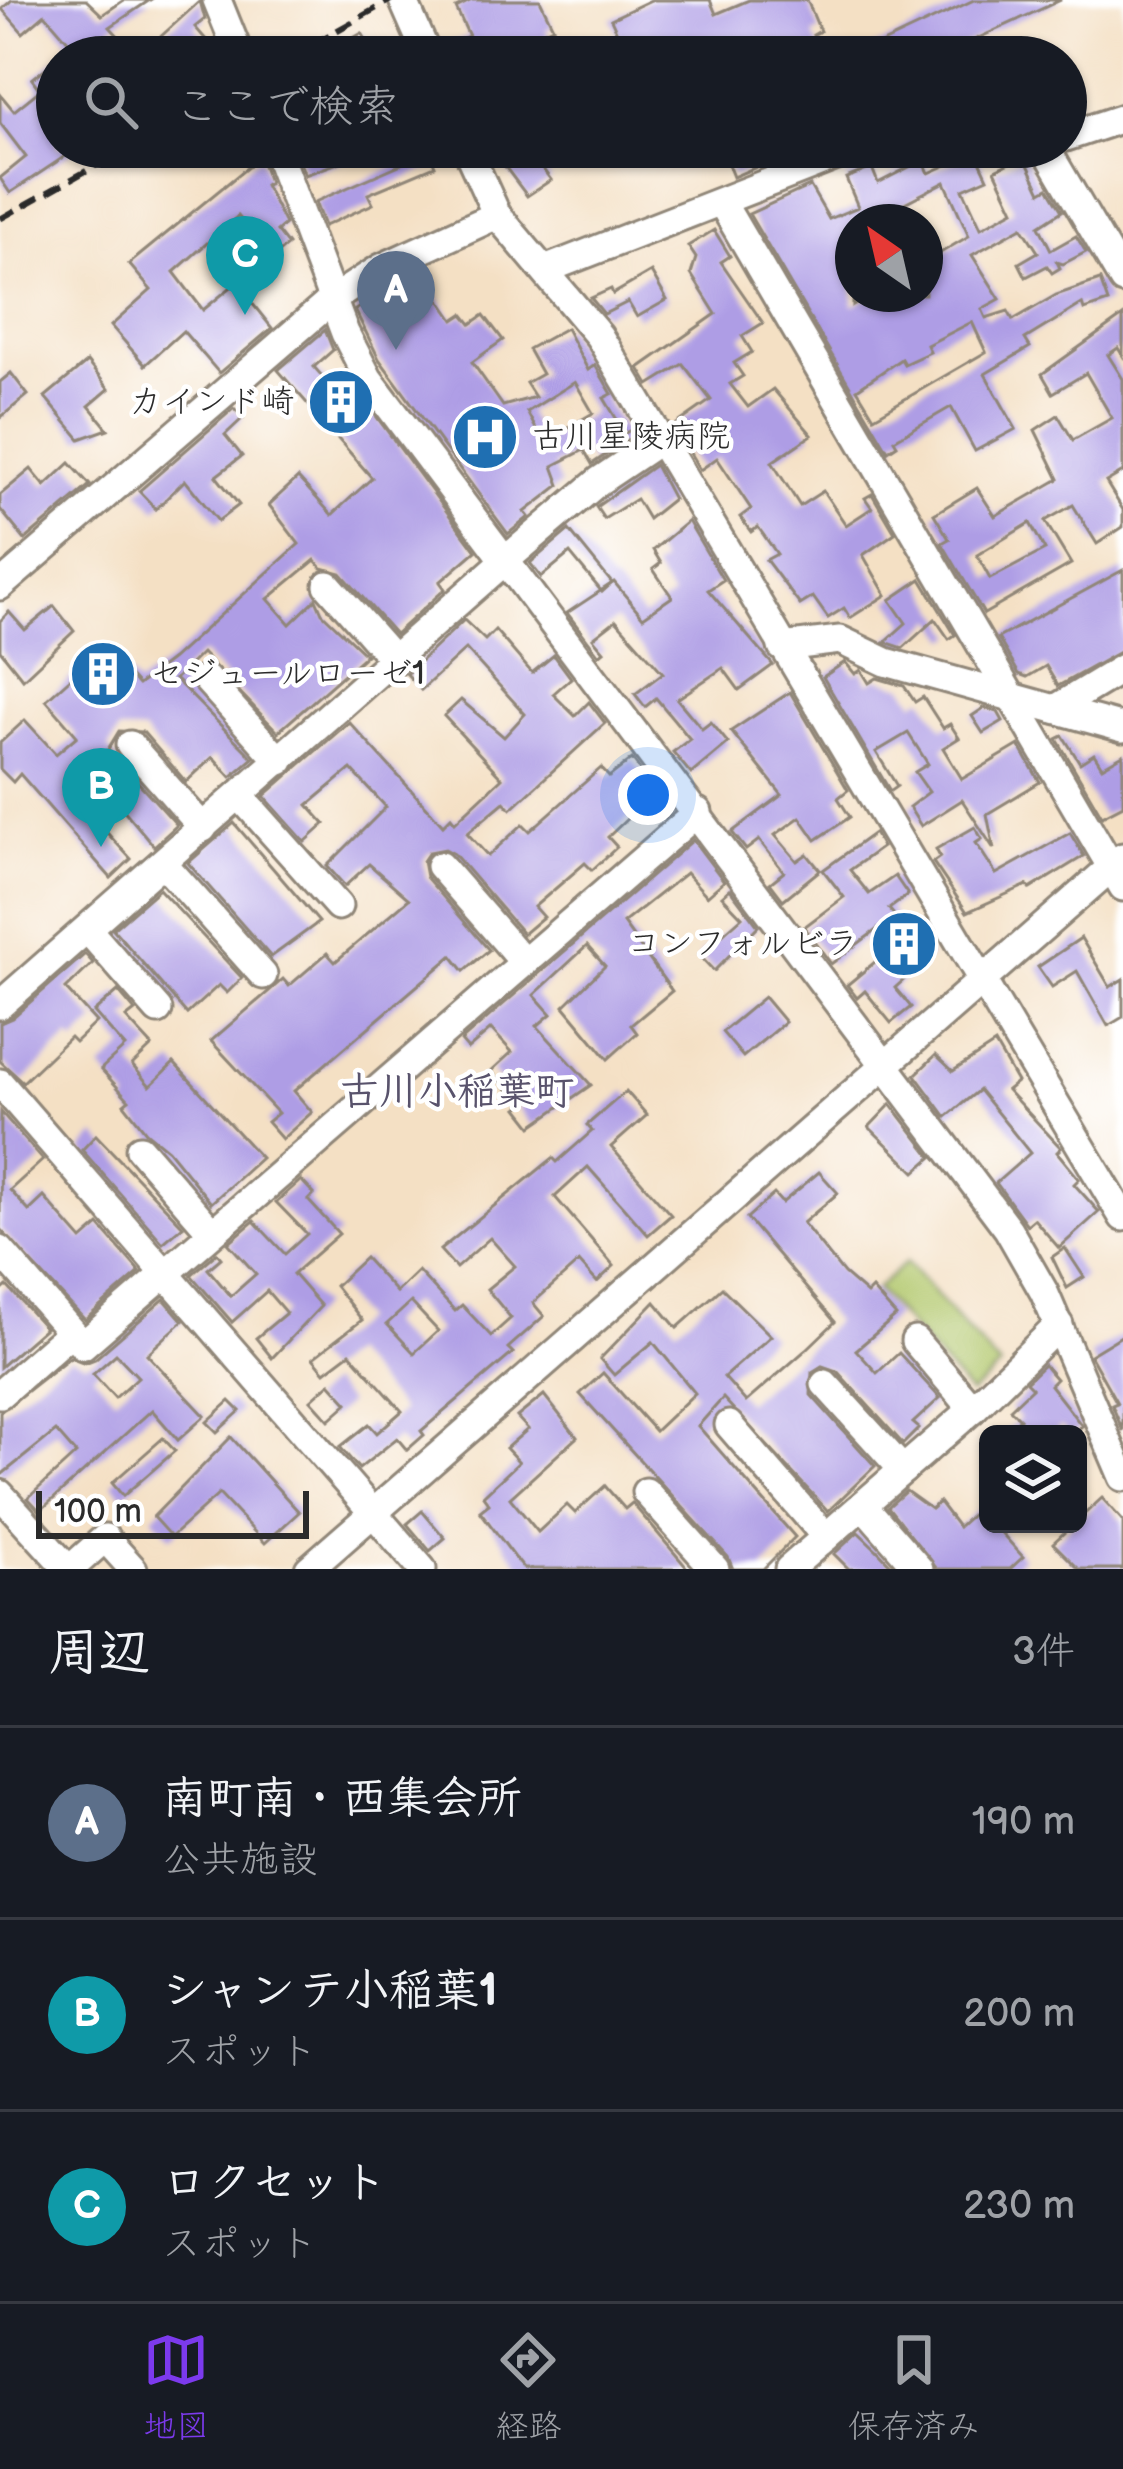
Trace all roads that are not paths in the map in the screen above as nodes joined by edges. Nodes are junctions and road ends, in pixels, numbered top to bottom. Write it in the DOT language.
graph roads {
  1 [pos="217,0"];
  2 [pos="404,0"];
  3 [pos="232,36"];
  4 [pos="419,36"];
  5 [pos="1123,118"];
  6 [pos="1087,132"];
  7 [pos="283,168"];
  8 [pos="476,168"];
  9 [pos="808,168"];
  10 [pos="1057,168"];
  11 [pos="722,203"];
  12 [pos="497,215"];
  13 [pos="547,269"];
  14 [pos="1123,280"];
  15 [pos="333,299"];
  16 [pos="660,440"];
  17 [pos="508,558"];
  18 [pos="328,585"];
  19 [pos="0,586"];
  20 [pos="782,647"];
  21 [pos="395,661"];
  22 [pos="1123,668"];
  23 [pos="206,679"];
  24 [pos="1010,696"];
  25 [pos="1055,709"];
  26 [pos="1123,728"];
  27 [pos="130,745"];
  28 [pos="280,761"];
  29 [pos="240,796"];
  30 [pos="698,812"];
  31 [pos="203,828"];
  32 [pos="163,863"];
  33 [pos="440,866"];
  34 [pos="1119,871"];
  35 [pos="338,906"];
  36 [pos="87,929"];
  37 [pos="522,960"];
  38 [pos="263,975"];
  39 [pos="981,979"];
  40 [pos="0,1005"];
  41 [pos="158,1010"];
  42 [pos="887,1062"];
  43 [pos="0,1083"];
  44 [pos="140,1149"];
  45 [pos="1123,1217"];
  46 [pos="211,1231"];
  47 [pos="0,1250"];
  48 [pos="164,1274"];
  49 [pos="1058,1325"];
  50 [pos="71,1332"];
  51 [pos="915,1341"];
  52 [pos="824,1384"];
  53 [pos="0,1394"];
  54 [pos="974,1409"];
  55 [pos="729,1425"];
  56 [pos="902,1470"];
  57 [pos="1123,1477"];
  58 [pos="646,1492"];
  59 [pos="0,1494"];
  60 [pos="863,1505"];
  61 [pos="374,1512"];
  62 [pos="826,1537"];
  63 [pos="69,1569"];
  64 [pos="133,1569"];
  65 [pos="309,1569"];
  66 [pos="422,1569"];
  67 [pos="715,1569"];
  68 [pos="789,1569"];
  69 [pos="919,1569"];
  1 -- 3 [label="street"];
  2 -- 4 [label="street"];
  5 -- 6 [label="street"];
  7 -- 15 [label="street"];
  8 -- 12 [label="street"];
  9 -- 11 [label="street"];
  10 -- 14 [label="street"];
  11 -- 13 [label="street"];
  11 -- 24 [label="street"];
  12 -- 13 [label="street"];
  12 -- 15 [label="street"];
  13 -- 16 [label="street"];
  15 -- 17 [label="street"];
  15 -- 19 [label="street"];
  16 -- 17 [label="street"];
  16 -- 20 [label="street"];
  17 -- 21 [label="street"];
  17 -- 30 [label="street"];
  18 -- 21 [label="street"];
  20 -- 24 [label="street"];
  20 -- 39 [label="street"];
  21 -- 28 [label="street"];
  22 -- 25 [label="street"];
  23 -- 28 [label="street"];
  24 -- 25 [label="street"];
  24 -- 34 [label="street"];
  25 -- 26 [label="street"];
  27 -- 31 [label="street"];
  28 -- 29 [label="street"];
  29 -- 31 [label="street"];
  29 -- 35 [label="street"];
  30 -- 37 [label="street"];
  30 -- 42 [label="street"];
  31 -- 32 [label="street"];
  32 -- 36 [label="street"];
  32 -- 38 [label="street"];
  33 -- 37 [label="street"];
  34 -- 39 [label="street"];
  36 -- 40 [label="street"];
  36 -- 41 [label="street"];
  37 -- 46 [label="street"];
  39 -- 42 [label="street"];
  39 -- 45 [label="street"];
  42 -- 49 [label="street"];
  42 -- 61 [label="street"];
  43 -- 48 [label="street"];
  44 -- 46 [label="street"];
  46 -- 48 [label="street"];
  47 -- 50 [label="street"];
  48 -- 50 [label="street"];
  48 -- 61 [label="street"];
  49 -- 54 [label="street"];
  49 -- 57 [label="street"];
  50 -- 53 [label="street"];
  51 -- 54 [label="street"];
  52 -- 56 [label="street"];
  54 -- 56 [label="street"];
  55 -- 62 [label="street"];
  56 -- 60 [label="street"];
  58 -- 67 [label="street"];
  59 -- 63 [label="street"];
  60 -- 62 [label="street"];
  60 -- 69 [label="street"];
  61 -- 65 [label="street"];
  61 -- 66 [label="street"];
  62 -- 68 [label="street"];
  63 -- 64 [label="street"];
}
